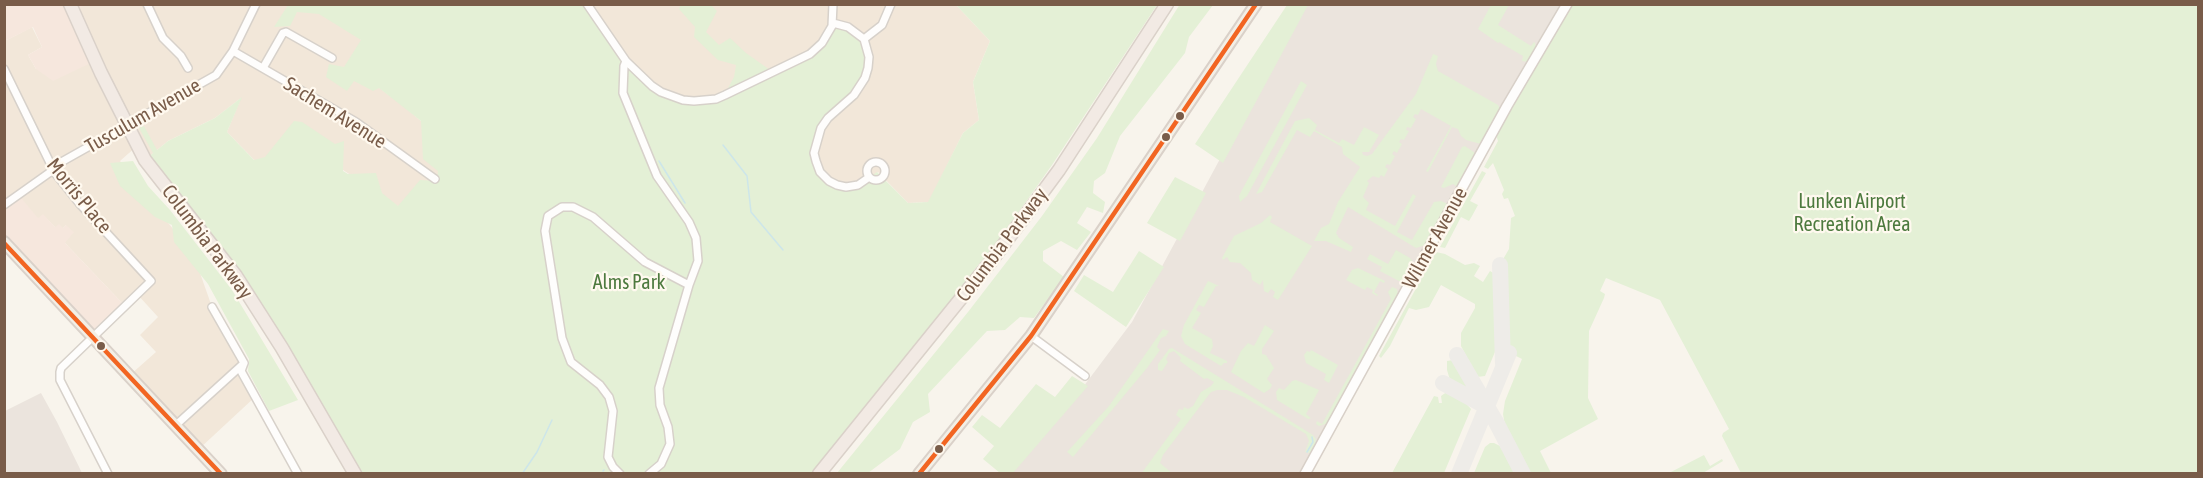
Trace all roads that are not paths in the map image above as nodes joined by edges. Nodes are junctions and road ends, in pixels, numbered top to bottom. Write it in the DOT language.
graph roads {
  1 [pos="70,4"];
  2 [pos="147,4"];
  3 [pos="256,4"];
  4 [pos="587,4"];
  5 [pos="833,4"];
  6 [pos="891,4"];
  7 [pos="1167,4"];
  8 [pos="1174,4"];
  9 [pos="1256,4"];
  10 [pos="1567,4"];
  11 [pos="833,23"];
  12 [pos="864,39"];
  13 [pos="233,51"];
  14 [pos="332,58"];
  15 [pos="626,61"];
  16 [pos="188,68"];
  17 [pos="263,68"];
  18 [pos="4,69"];
  19 [pos="127,126"];
  20 [pos="53,169"];
  21 [pos="868,178"];
  22 [pos="435,179"];
  23 [pos="4,205"];
  24 [pos="4,242"];
  25 [pos="690,285"];
  26 [pos="212,307"];
  27 [pos="1032,336"];
  28 [pos="93,337"];
  29 [pos="244,363"];
  30 [pos="1085,376"];
  31 [pos="176,425"];
  32 [pos="108,474"];
  33 [pos="221,474"];
  34 [pos="298,474"];
  35 [pos="355,474"];
  36 [pos="620,474"];
  37 [pos="649,474"];
  38 [pos="819,474"];
  39 [pos="829,474"];
  40 [pos="919,474"];
  41 [pos="1305,474"];
  1 -- 19 [label="highway, Columbia Parkway"];
  2 -- 16 [label="street"];
  3 -- 13 [label="street, Tusculum Avenue"];
  4 -- 15 [label="street"];
  5 -- 11 [label="street"];
  6 -- 12 [label="street"];
  7 -- 38 [label="highway, Columbia Parkway"];
  8 -- 39 [label="highway, Columbia Parkway"];
  9 -- 27 [label="main road"];
  10 -- 41 [label="street, Wilmer Avenue"];
  11 -- 12 [label="street"];
  11 -- 15 [label="street"];
  12 -- 21 [label="street"];
  13 -- 17 [label="street, Sachem Avenue"];
  13 -- 19 [label="street, Tusculum Avenue"];
  14 -- 17 [label="street"];
  15 -- 25 [label="street"];
  17 -- 22 [label="street, Sachem Avenue"];
  18 -- 20 [label="street, Morris Place"];
  19 -- 20 [label="street, Tusculum Avenue"];
  19 -- 35 [label="highway, Columbia Parkway"];
  20 -- 23 [label="street, Tusculum Avenue"];
  20 -- 28 [label="street, Morris Place"];
  24 -- 28 [label="main road"];
  25 -- 36 [label="street"];
  25 -- 37 [label="street"];
  26 -- 29 [label="street"];
  27 -- 30 [label="street"];
  27 -- 40 [label="main road"];
  28 -- 31 [label="main road"];
  28 -- 32 [label="street"];
  29 -- 31 [label="street"];
  29 -- 34 [label="street"];
  31 -- 33 [label="main road"];
}
